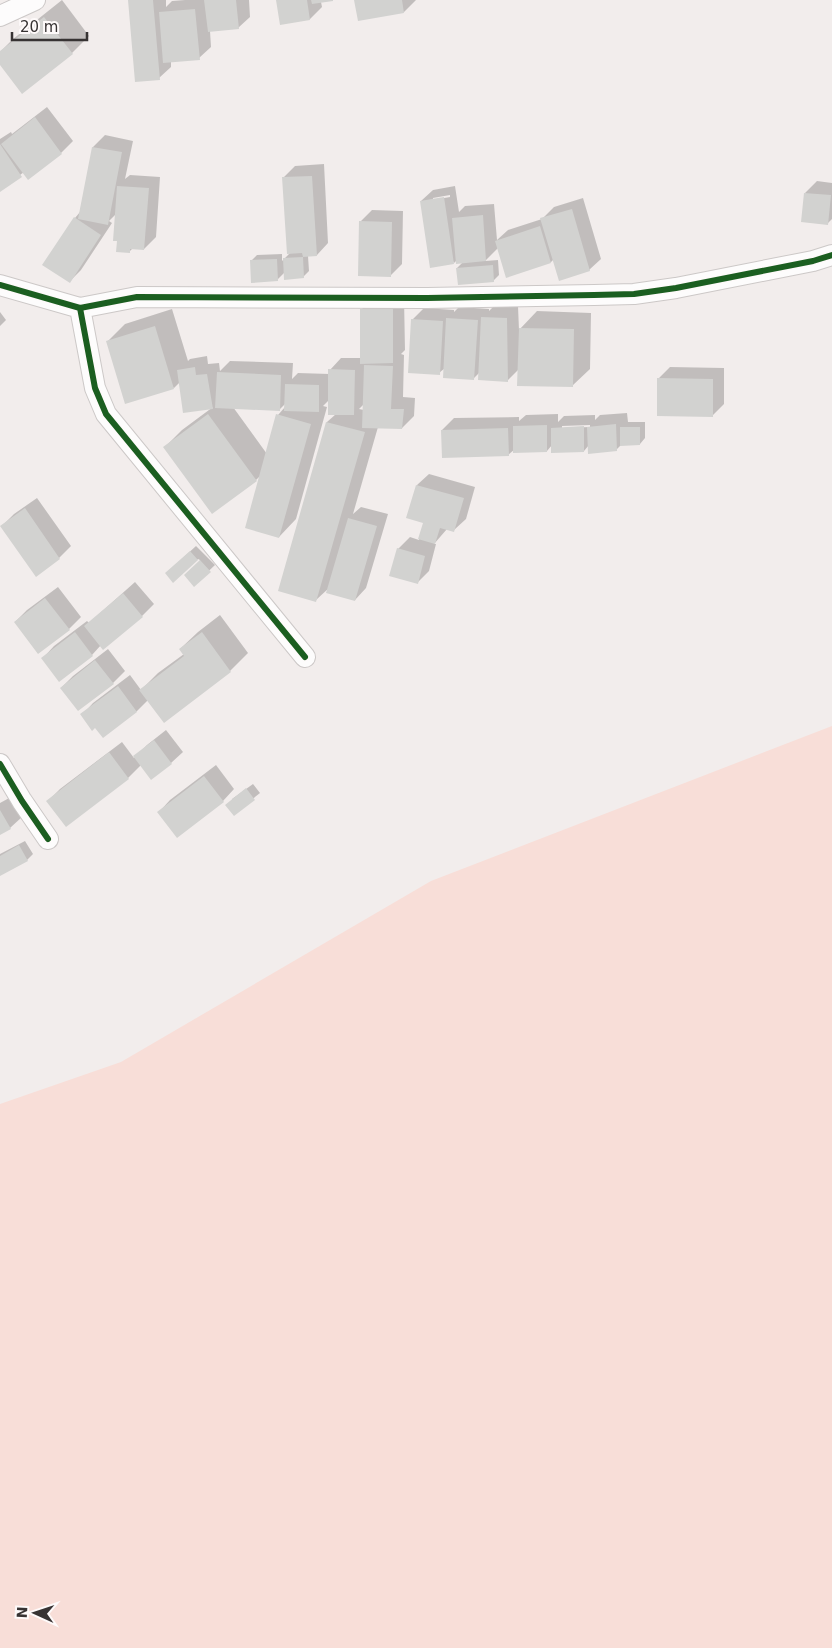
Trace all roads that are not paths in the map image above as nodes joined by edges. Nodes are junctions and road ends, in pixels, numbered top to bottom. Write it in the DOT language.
graph roads {
  1 [pos="35,0"];
  2 [pos="0,16"];
  3 [pos="832,255"];
  4 [pos="0,285"];
  5 [pos="80,308"];
  6 [pos="305,657"];
  7 [pos="0,764"];
  8 [pos="48,839"];
  1 -- 2 [label="street"];
  3 -- 5 [label="street"];
  4 -- 5 [label="street"];
  5 -- 6 [label="street"];
  7 -- 8 [label="street"];
}
